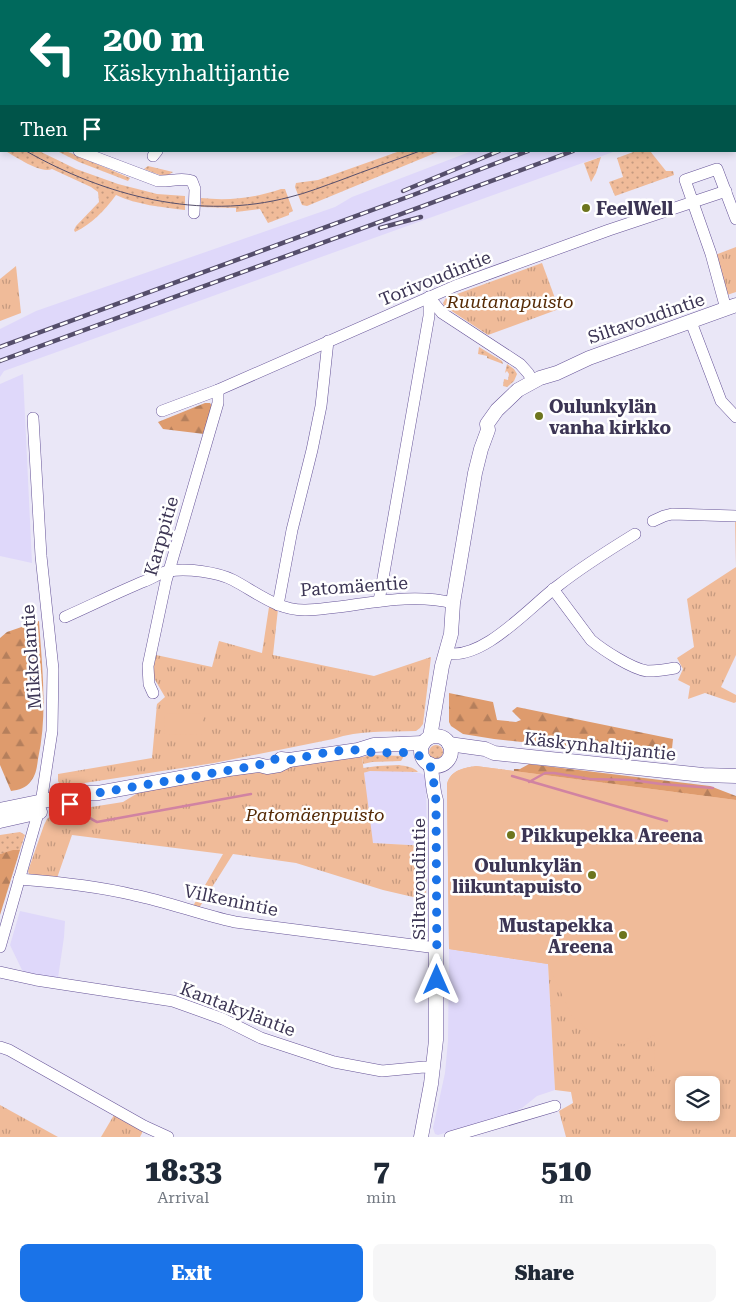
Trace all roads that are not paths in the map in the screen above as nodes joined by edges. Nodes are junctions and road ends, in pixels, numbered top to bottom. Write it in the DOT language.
graph roads {
  1 [pos="82,152"];
  2 [pos="726,191"];
  3 [pos="692,202"];
  4 [pos="194,213"];
  5 [pos="736,219"];
  6 [pos="429,297"];
  7 [pos="731,307"];
  8 [pos="691,322"];
  9 [pos="328,341"];
  10 [pos="537,380"];
  11 [pos="218,390"];
  12 [pos="162,412"];
  13 [pos="736,416"];
  14 [pos="32,418"];
  15 [pos="736,516"];
  16 [pos="653,521"];
  17 [pos="635,534"];
  18 [pos="168,571"];
  19 [pos="553,589"];
  20 [pos="379,601"];
  21 [pos="453,603"];
  22 [pos="278,605"];
  23 [pos="65,617"];
  24 [pos="445,653"];
  25 [pos="674,668"];
  26 [pos="153,693"];
  27 [pos="436,751"];
  28 [pos="703,775"];
  29 [pos="736,776"];
  30 [pos="736,784"];
  31 [pos="39,808"];
  32 [pos="0,810"];
  33 [pos="0,821"];
  34 [pos="19,879"];
  35 [pos="0,948"];
  36 [pos="437,948"];
  37 [pos="0,972"];
  38 [pos="0,1047"];
  39 [pos="434,1068"];
  40 [pos="556,1106"];
  41 [pos="168,1137"];
  42 [pos="421,1137"];
  43 [pos="450,1137"];
  1 -- 4 [label="street"];
  2 -- 3 [label="street, Torivoudintie"];
  2 -- 3 [label="street"];
  2 -- 5 [label="street"];
  3 -- 6 [label="street, Torivoudintie"];
  3 -- 7 [label="street"];
  6 -- 9 [label="street, Torivoudintie"];
  6 -- 10 [label="street"];
  6 -- 20 [label="street"];
  7 -- 8 [label="main road, Siltavoudintie"];
  8 -- 10 [label="main road, Siltavoudintie"];
  8 -- 13 [label="street"];
  9 -- 11 [label="street, Torivoudintie"];
  9 -- 22 [label="street"];
  10 -- 21 [label="main road, Siltavoudintie"];
  11 -- 12 [label="street, Torivoudintie"];
  11 -- 18 [label="street, Karppitie"];
  14 -- 31 [label="street, Mikkolantie"];
  15 -- 16 [label="street"];
  17 -- 19 [label="street"];
  18 -- 22 [label="street, Patomäentie"];
  18 -- 23 [label="street, Patomäentie"];
  18 -- 26 [label="street, Karppitie"];
  19 -- 24 [label="street"];
  19 -- 25 [label="street"];
  20 -- 21 [label="street, Patomäentie"];
  20 -- 22 [label="street, Patomäentie"];
  21 -- 24 [label="main road, Siltavoudintie"];
  24 -- 27 [label="main road, Siltavoudintie"];
  27 -- 28 [label="main road, Käskynhaltijantie"];
  27 -- 31 [label="main road, Käskynhaltijantie"];
  27 -- 36 [label="main road, Siltavoudintie"];
  28 -- 29 [label="main road, Käskynhaltijantie"];
  28 -- 30 [label="main road, Käskynhaltijantie"];
  31 -- 32 [label="main road, Käskynhaltijantie"];
  31 -- 33 [label="main road, Käskynhaltijantie"];
  31 -- 34 [label="street, Mikkolantie"];
  34 -- 35 [label="street, Mikkolantie"];
  34 -- 36 [label="street, Vilkenintie"];
  36 -- 39 [label="main road, Siltavoudintie"];
  37 -- 39 [label="street, Kantakyläntie"];
  38 -- 41 [label="street"];
  39 -- 42 [label="main road, Siltavoudintie"];
  40 -- 43 [label="street"];
}
